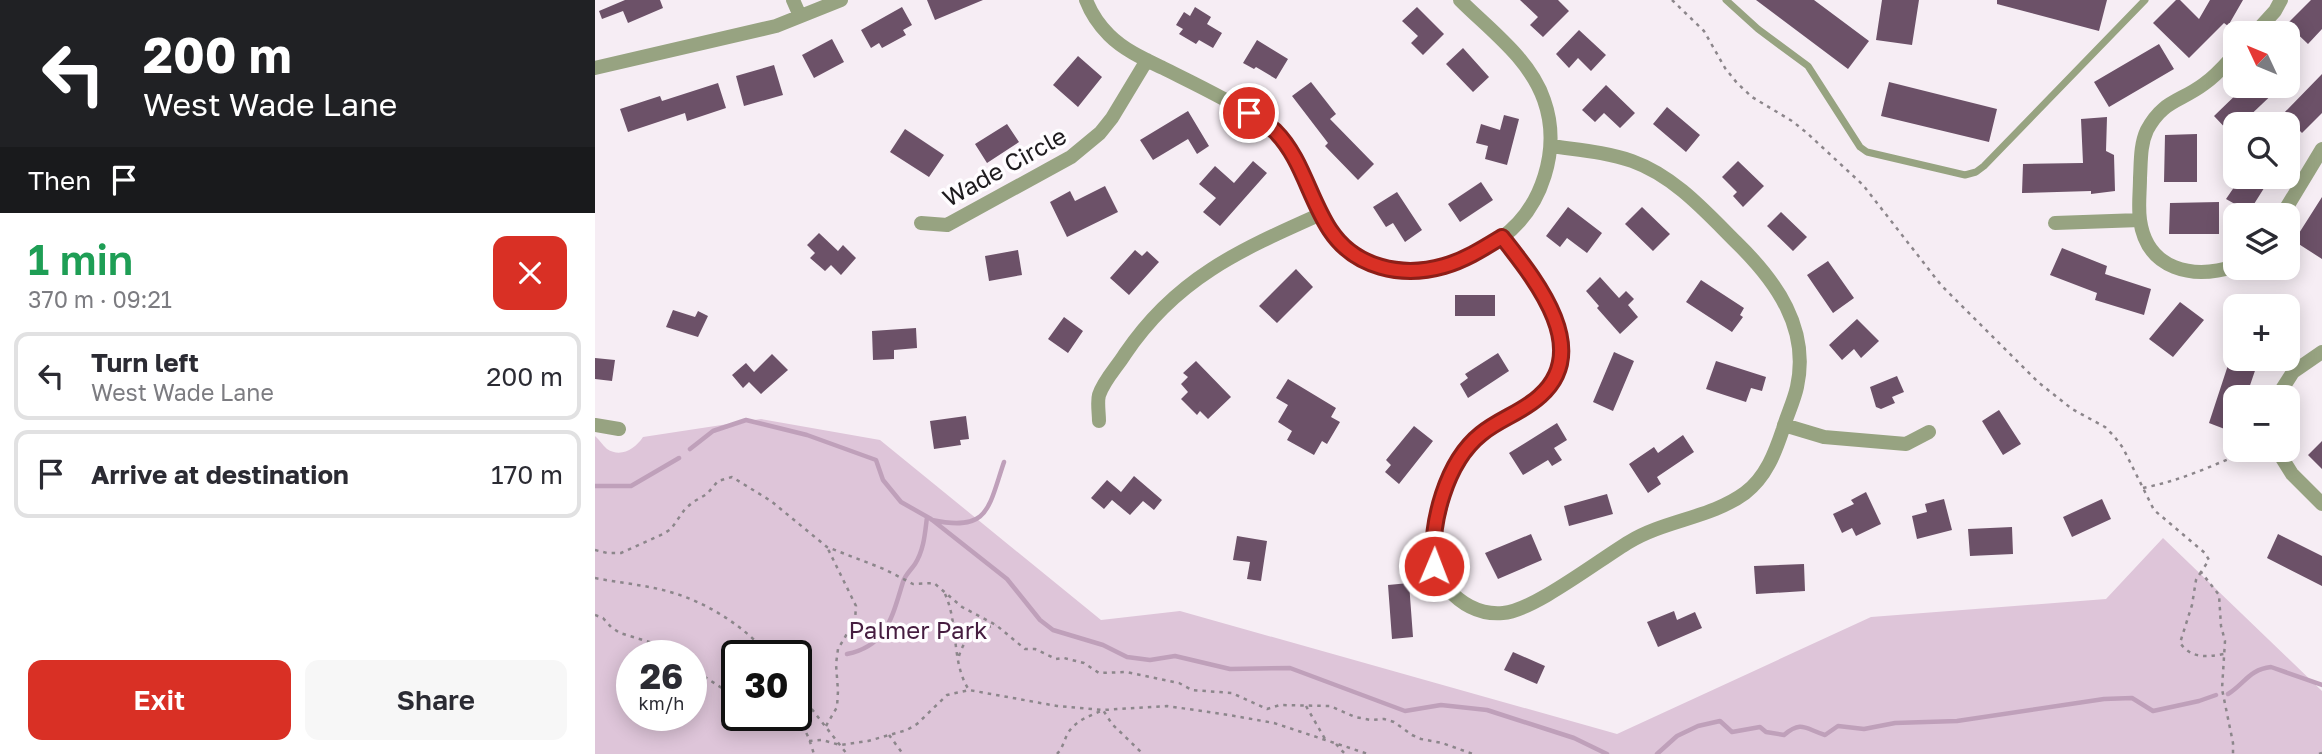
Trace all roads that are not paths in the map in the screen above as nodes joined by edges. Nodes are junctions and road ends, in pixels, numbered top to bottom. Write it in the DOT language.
graph roads {
  1 [pos="793,0"];
  2 [pos="841,0"];
  3 [pos="1086,0"];
  4 [pos="1460,0"];
  5 [pos="1726,0"];
  6 [pos="2145,0"];
  7 [pos="2281,0"];
  8 [pos="800,16"];
  9 [pos="2266,21"];
  10 [pos="1147,60"];
  11 [pos="2223,66"];
  12 [pos="595,68"];
  13 [pos="1551,146"];
  14 [pos="2322,149"];
  15 [pos="2289,203"];
  16 [pos="1321,214"];
  17 [pos="2140,220"];
  18 [pos="922,223"];
  19 [pos="2055,223"];
  20 [pos="1502,237"];
  21 [pos="2223,269"];
  22 [pos="2322,352"];
  23 [pos="2285,385"];
  24 [pos="1098,421"];
  25 [pos="595,425"];
  26 [pos="1784,425"];
  27 [pos="619,429"];
  28 [pos="1929,432"];
  29 [pos="2284,462"];
  30 [pos="2322,504"];
  1 -- 8 [label="street"];
  2 -- 8 [label="street"];
  3 -- 10 [label="street"];
  4 -- 13 [label="street"];
  5 -- 6 [label="lane"];
  7 -- 9 [label="street"];
  8 -- 12 [label="street"];
  10 -- 16 [label="street"];
  10 -- 18 [label="street, Wade Circle"];
  11 -- 17 [label="street"];
  13 -- 20 [label="street"];
  13 -- 26 [label="street"];
  14 -- 15 [label="street"];
  16 -- 20 [label="street"];
  16 -- 24 [label="street"];
  17 -- 19 [label="street"];
  17 -- 21 [label="street"];
  20 -- 26 [label="street"];
  22 -- 23 [label="street"];
  25 -- 27 [label="street"];
  26 -- 28 [label="street"];
  29 -- 30 [label="street"];
}
